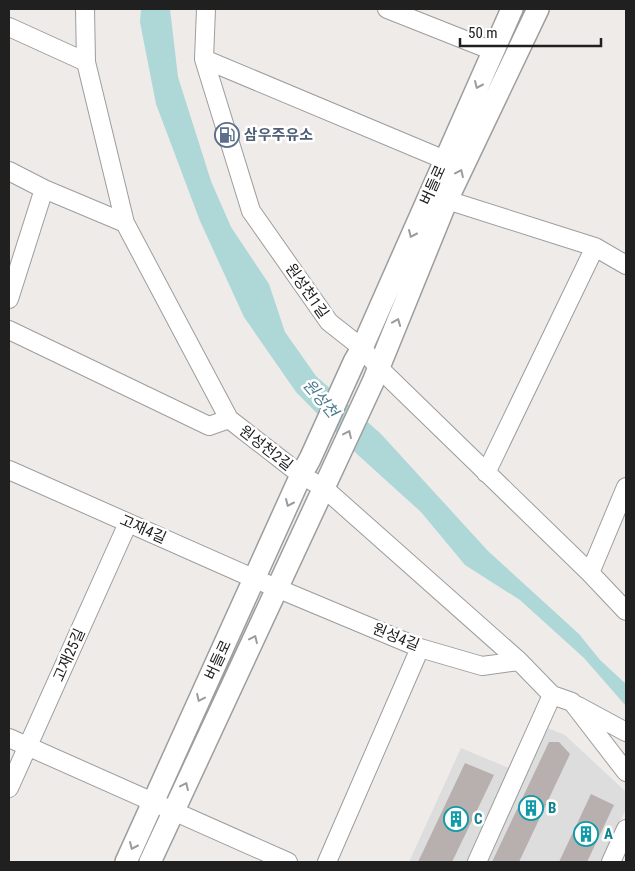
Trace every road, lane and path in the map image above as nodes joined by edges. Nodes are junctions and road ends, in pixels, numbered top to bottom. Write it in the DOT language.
graph roads {
  1 [pos="84,9"];
  2 [pos="206,9"];
  3 [pos="387,9"];
  4 [pos="512,9"];
  5 [pos="538,9"];
  6 [pos="9,27"];
  7 [pos="493,51"];
  8 [pos="204,59"];
  9 [pos="86,62"];
  10 [pos="444,160"];
  11 [pos="9,171"];
  12 [pos="44,189"];
  13 [pos="447,200"];
  14 [pos="125,224"];
  15 [pos="595,246"];
  16 [pos="626,265"];
  17 [pos="9,299"];
  18 [pos="9,330"];
  19 [pos="358,355"];
  20 [pos="376,374"];
  21 [pos="229,419"];
  22 [pos="306,467"];
  23 [pos="9,470"];
  24 [pos="486,473"];
  25 [pos="326,483"];
  26 [pos="626,487"];
  27 [pos="128,523"];
  28 [pos="590,573"];
  29 [pos="255,579"];
  30 [pos="278,588"];
  31 [pos="626,611"];
  32 [pos="420,648"];
  33 [pos="519,661"];
  34 [pos="552,695"];
  35 [pos="572,702"];
  36 [pos="626,732"];
  37 [pos="9,738"];
  38 [pos="28,746"];
  39 [pos="626,772"];
  40 [pos="9,788"];
  41 [pos="153,801"];
  42 [pos="174,810"];
  43 [pos="626,829"];
  44 [pos="126,862"];
  45 [pos="150,862"];
  46 [pos="288,862"];
  47 [pos="327,862"];
  48 [pos="477,862"];
  49 [pos="611,862"];
  1 -- 9 [label="street, 원성천2길"];
  2 -- 8 [label="street, 원성천1길"];
  3 -- 7 [label="street"];
  4 -- 7 [label="street, 버들로"];
  13 -- 5 [label="street, 버들로, one-way"];
  6 -- 9 [label="street"];
  7 -- 10 [label="street, 버들로, one-way"];
  8 -- 10 [label="street"];
  8 -- 19 [label="street, 원성천1길"];
  9 -- 14 [label="street, 원성천2길"];
  10 -- 19 [label="street, 버들로, one-way"];
  11 -- 12 [label="street"];
  12 -- 14 [label="street"];
  12 -- 17 [label="street"];
  13 -- 15 [label="street, 버들로"];
  20 -- 13 [label="street, 버들로, one-way"];
  14 -- 21 [label="street, 원성천2길"];
  15 -- 16 [label="street, 버들로"];
  15 -- 24 [label="street"];
  18 -- 21 [label="street"];
  19 -- 20 [label="street, 원성천1길"];
  19 -- 22 [label="street, 버들로"];
  20 -- 24 [label="street, 원성천1길"];
  25 -- 20 [label="street, 버들로, one-way"];
  21 -- 22 [label="street, 원성천2길"];
  22 -- 25 [label="street, 원성천2길"];
  22 -- 29 [label="street, 버들로, one-way"];
  23 -- 27 [label="street, 고재4길"];
  24 -- 28 [label="street, 원성천1길"];
  25 -- 30 [label="street, 버들로"];
  25 -- 33 [label="street, 원성천2길"];
  26 -- 28 [label="street"];
  27 -- 29 [label="street, 고재4길"];
  27 -- 38 [label="street, 고재25길"];
  28 -- 31 [label="street, 원성천1길"];
  29 -- 30 [label="street, 고재4길"];
  29 -- 41 [label="street, 버들로, one-way"];
  30 -- 32 [label="street, 원성4길"];
  42 -- 30 [label="street, 버들로, one-way"];
  32 -- 33 [label="street, 원성4길"];
  32 -- 47 [label="street"];
  33 -- 34 [label="street, 원성천2길"];
  34 -- 35 [label="street, 원성천2길"];
  34 -- 48 [label="street"];
  35 -- 36 [label="street, 원성천2길"];
  35 -- 39 [label="street"];
  37 -- 38 [label="street"];
  38 -- 40 [label="street, 고재25길"];
  38 -- 41 [label="street"];
  41 -- 42 [label="street"];
  41 -- 44 [label="street, 버들로, one-way"];
  42 -- 45 [label="street, 버들로"];
  42 -- 46 [label="street"];
  43 -- 49 [label="street"];
}
